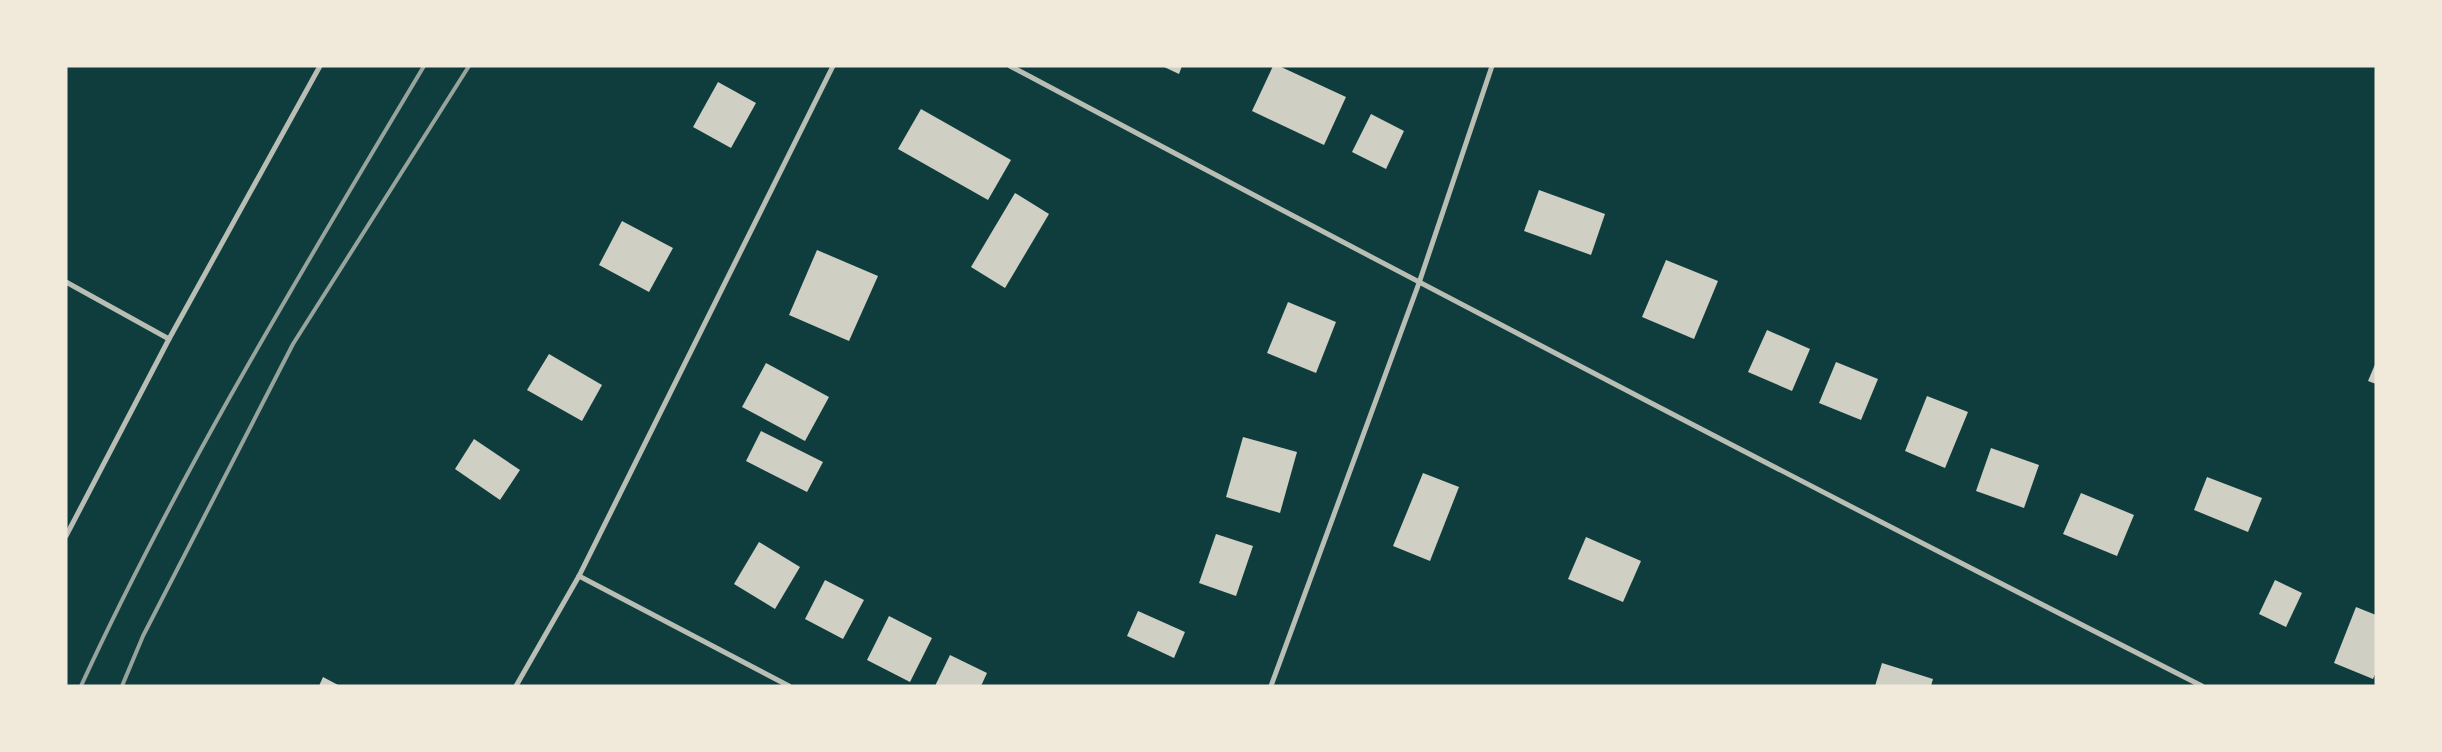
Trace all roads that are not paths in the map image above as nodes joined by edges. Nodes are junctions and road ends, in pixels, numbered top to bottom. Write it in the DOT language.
graph roads {
  1 [pos="320,66"];
  2 [pos="833,66"];
  3 [pos="1010,66"];
  4 [pos="1492,66"];
  5 [pos="66,282"];
  6 [pos="1418,284"];
  7 [pos="169,339"];
  8 [pos="66,536"];
  9 [pos="579,576"];
  10 [pos="516,686"];
  11 [pos="788,686"];
  12 [pos="1271,686"];
  13 [pos="2202,686"];
  1 -- 7 [label="street"];
  2 -- 9 [label="street"];
  3 -- 6 [label="street"];
  4 -- 6 [label="street"];
  5 -- 7 [label="street"];
  6 -- 12 [label="street"];
  6 -- 13 [label="street"];
  7 -- 8 [label="street"];
  9 -- 10 [label="street"];
  9 -- 11 [label="street"];
}
